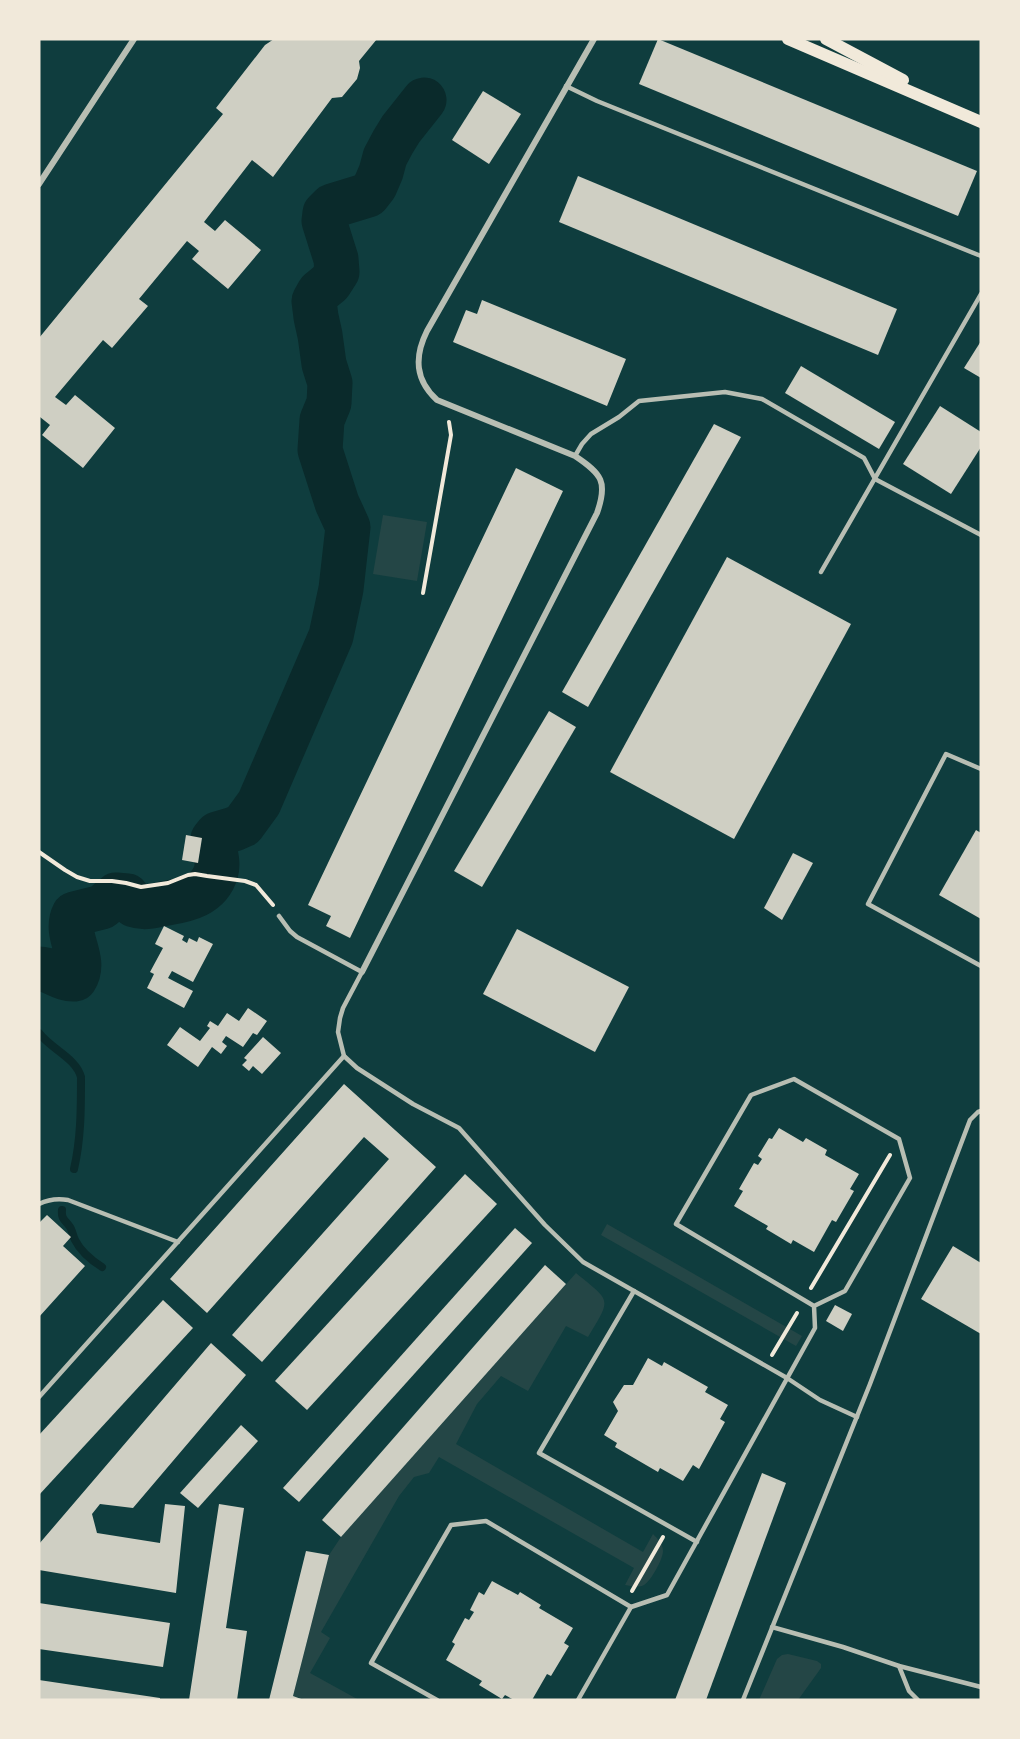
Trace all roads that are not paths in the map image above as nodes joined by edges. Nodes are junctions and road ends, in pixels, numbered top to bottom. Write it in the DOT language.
graph roads {
  1 [pos="134,39"];
  2 [pos="594,39"];
  3 [pos="788,39"];
  4 [pos="826,39"];
  5 [pos="566,86"];
  6 [pos="959,112"];
  7 [pos="981,122"];
  8 [pos="39,184"];
  9 [pos="981,256"];
  10 [pos="981,294"];
  11 [pos="575,456"];
  12 [pos="875,479"];
  13 [pos="981,535"];
  14 [pos="821,572"];
  15 [pos="981,769"];
  16 [pos="279,916"];
  17 [pos="981,966"];
  18 [pos="362,972"];
  19 [pos="344,1056"];
  20 [pos="981,1112"];
  21 [pos="39,1204"];
  22 [pos="178,1242"];
  23 [pos="633,1291"];
  24 [pos="814,1306"];
  25 [pos="787,1378"];
  26 [pos="39,1397"];
  27 [pos="857,1417"];
  28 [pos="697,1542"];
  29 [pos="632,1607"];
  30 [pos="772,1627"];
  31 [pos="899,1666"];
  32 [pos="981,1687"];
  33 [pos="437,1700"];
  34 [pos="578,1700"];
  35 [pos="742,1700"];
  36 [pos="918,1700"];
  1 -- 8 [label="street"];
  2 -- 5 [label="street"];
  3 -- 6 [label="main road"];
  4 -- 6 [label="main road"];
  5 -- 9 [label="lane"];
  5 -- 11 [label="street"];
  6 -- 7 [label="main road"];
  10 -- 12 [label="lane"];
  11 -- 12 [label="lane"];
  11 -- 18 [label="street"];
  12 -- 13 [label="lane"];
  12 -- 14 [label="lane"];
  15 -- 17 [label="lane"];
  16 -- 18 [label="lane"];
  18 -- 19 [label="lane"];
  19 -- 22 [label="lane"];
  19 -- 23 [label="lane"];
  20 -- 27 [label="lane"];
  21 -- 22 [label="lane"];
  22 -- 26 [label="lane"];
  23 -- 25 [label="lane"];
  23 -- 28 [label="lane"];
  24 -- 24 [label="lane"];
  24 -- 25 [label="lane"];
  25 -- 27 [label="lane"];
  25 -- 28 [label="lane"];
  27 -- 30 [label="lane"];
  28 -- 29 [label="lane"];
  29 -- 33 [label="lane"];
  29 -- 34 [label="lane"];
  30 -- 31 [label="lane"];
  30 -- 35 [label="lane"];
  31 -- 32 [label="lane"];
  31 -- 36 [label="lane"];
}
